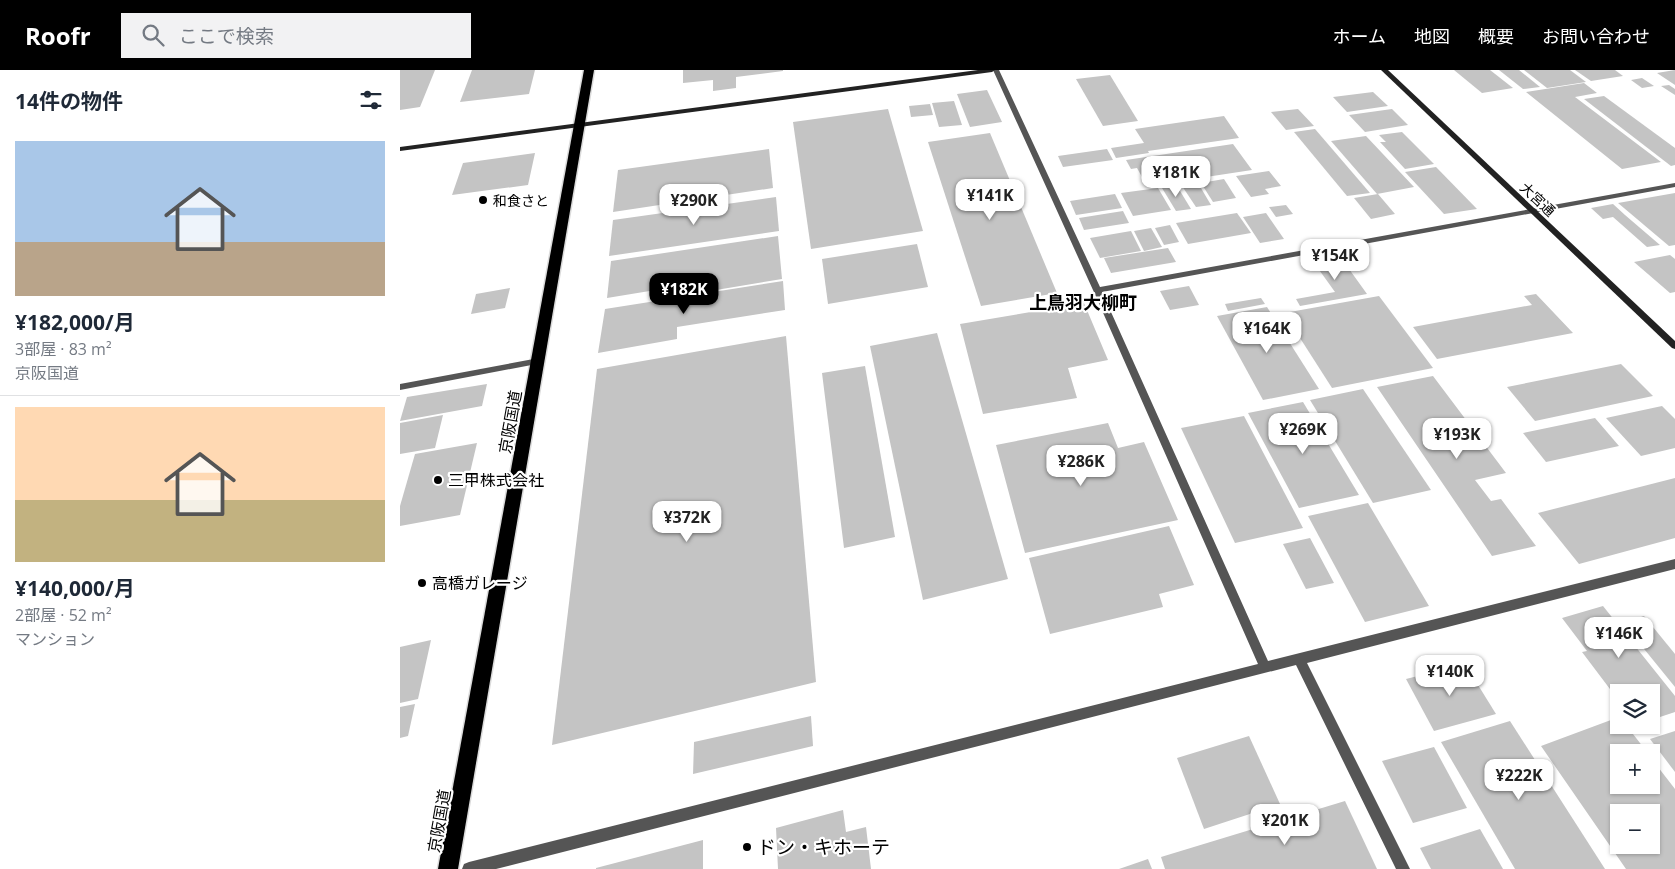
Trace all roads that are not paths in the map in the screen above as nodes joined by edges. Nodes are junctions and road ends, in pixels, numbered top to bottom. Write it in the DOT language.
graph roads {
  1 [pos="589,70"];
  2 [pos="994,70"];
  3 [pos="1384,70"];
  4 [pos="580,125"];
  5 [pos="400,149"];
  6 [pos="1675,185"];
  7 [pos="1532,210"];
  8 [pos="1097,290"];
  9 [pos="1675,346"];
  10 [pos="539,361"];
  11 [pos="400,387"];
  12 [pos="1675,564"];
  13 [pos="1299,660"];
  14 [pos="1265,667"];
  15 [pos="448,869"];
  16 [pos="469,869"];
  17 [pos="1403,869"];
  1 -- 4 [label="highway, 京阪国道"];
  2 -- 4 [label="street"];
  2 -- 8 [label="street"];
  3 -- 7 [label="street, 大宮通"];
  4 -- 5 [label="street"];
  4 -- 10 [label="highway, 京阪国道"];
  6 -- 7 [label="street"];
  7 -- 8 [label="street"];
  7 -- 9 [label="street, 大宮通"];
  8 -- 14 [label="street"];
  10 -- 11 [label="street"];
  10 -- 15 [label="highway, 京阪国道"];
  12 -- 13 [label="street"];
  13 -- 14 [label="street"];
  13 -- 17 [label="street"];
  14 -- 16 [label="street"];
}
